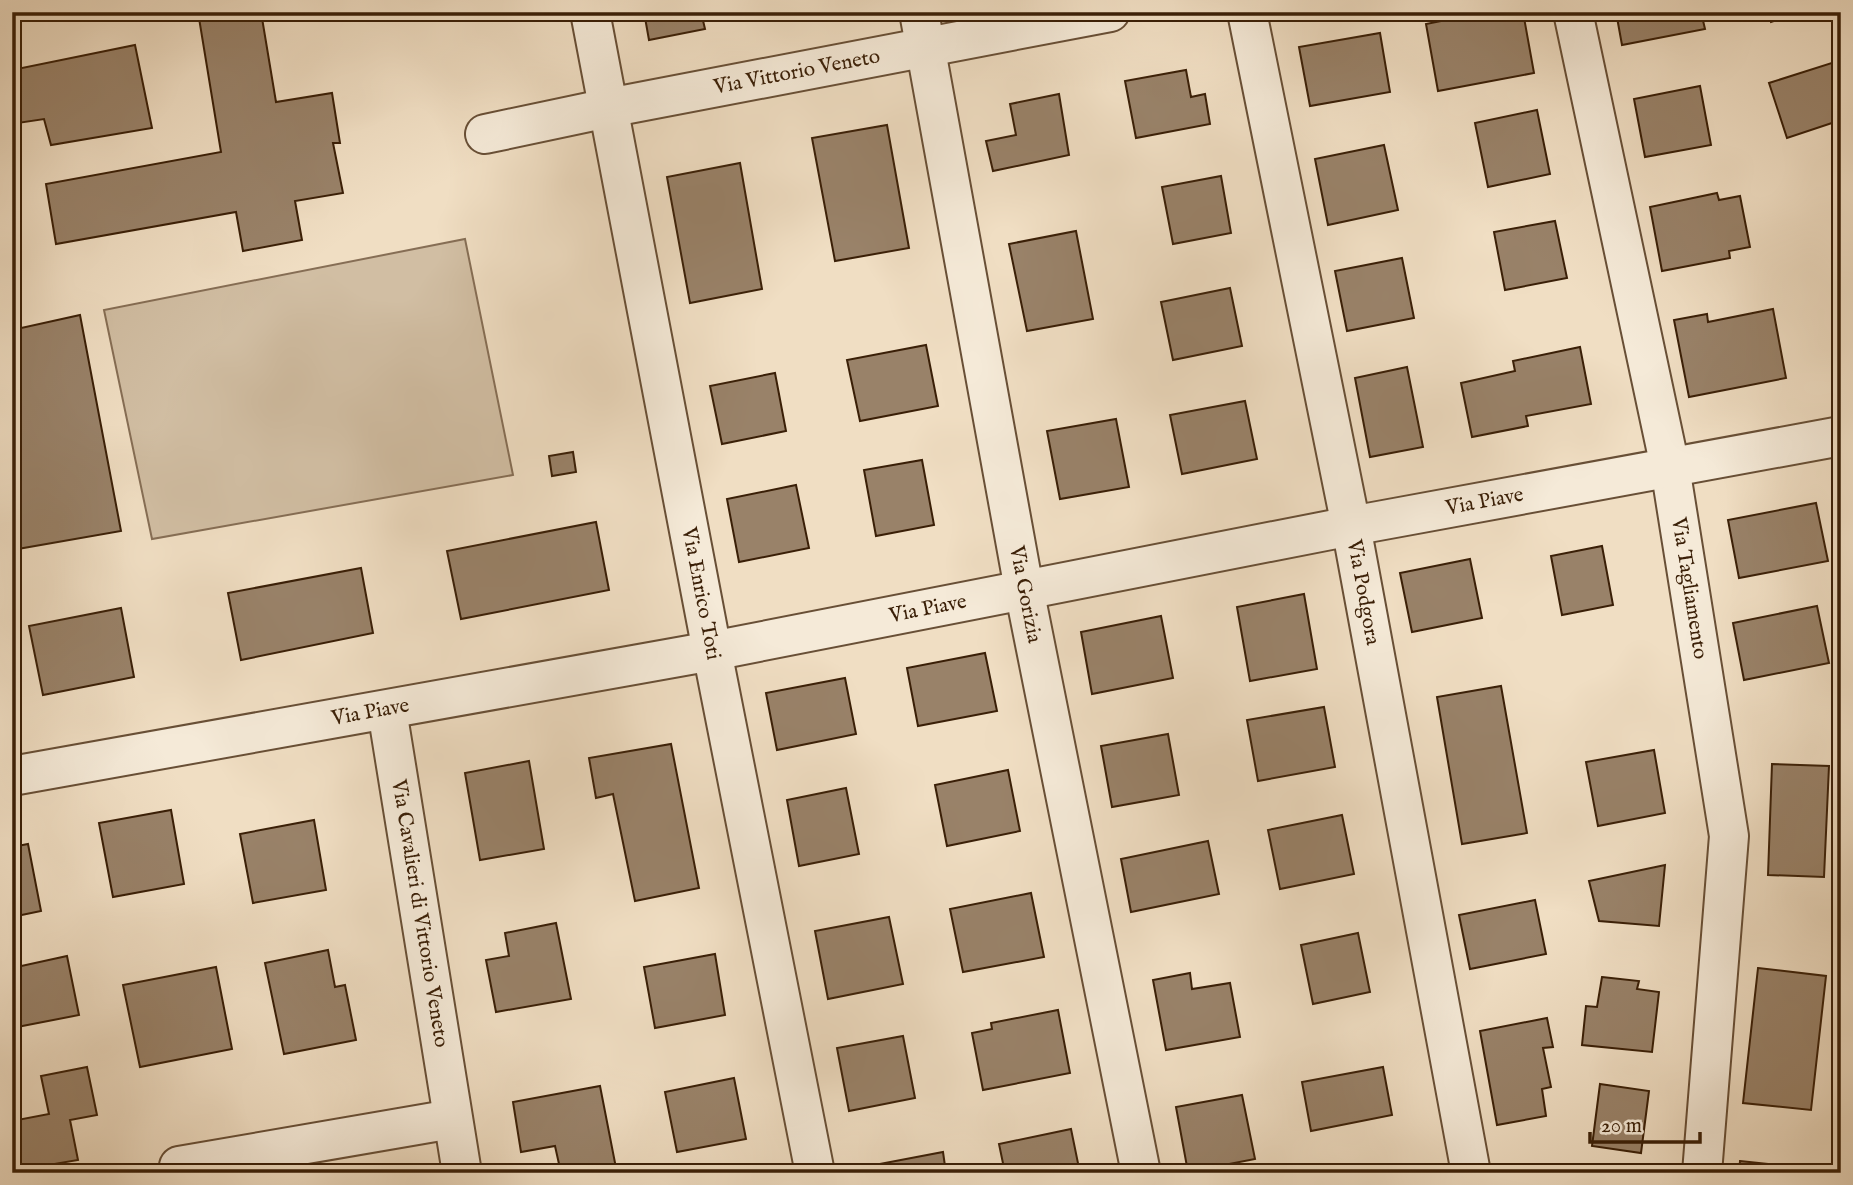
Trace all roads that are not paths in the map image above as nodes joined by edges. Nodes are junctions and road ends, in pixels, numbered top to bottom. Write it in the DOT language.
graph roads {
  1 [pos="590,12"];
  2 [pos="1110,12"];
  3 [pos="1247,12"];
  4 [pos="1573,12"];
  5 [pos="922,30"];
  6 [pos="608,108"];
  7 [pos="485,134"];
  8 [pos="1841,436"];
  9 [pos="1670,467"];
  10 [pos="1351,526"];
  11 [pos="1024,589"];
  12 [pos="712,651"];
  13 [pos="387,710"];
  14 [pos="12,776"];
  15 [pos="452,1119"];
  16 [pos="180,1166"];
  17 [pos="462,1173"];
  18 [pos="816,1173"];
  19 [pos="1141,1173"];
  20 [pos="1471,1173"];
  21 [pos="1702,1173"];
  1 -- 6 [label="street, Via Enrico Toti"];
  2 -- 5 [label="street, Via Vittorio Veneto"];
  3 -- 10 [label="street, Via Podgora"];
  4 -- 9 [label="street, Via Tagliamento"];
  5 -- 6 [label="street, Via Vittorio Veneto"];
  5 -- 11 [label="street, Via Gorizia"];
  6 -- 7 [label="street, Via Vittorio Veneto"];
  6 -- 12 [label="street, Via Enrico Toti"];
  8 -- 9 [label="street, Via Piave"];
  9 -- 10 [label="street, Via Piave"];
  9 -- 21 [label="street, Via Tagliamento"];
  10 -- 11 [label="street, Via Piave"];
  10 -- 20 [label="street, Via Podgora"];
  11 -- 12 [label="street, Via Piave"];
  11 -- 19 [label="street, Via Gorizia"];
  12 -- 13 [label="street, Via Piave"];
  12 -- 18 [label="street, Via Enrico Toti"];
  13 -- 14 [label="street, Via Piave"];
  13 -- 15 [label="street, Via Cavalieri di Vittorio Veneto"];
  15 -- 16 [label="street"];
  15 -- 17 [label="street, Via Cavalieri di Vittorio Veneto"];
}
